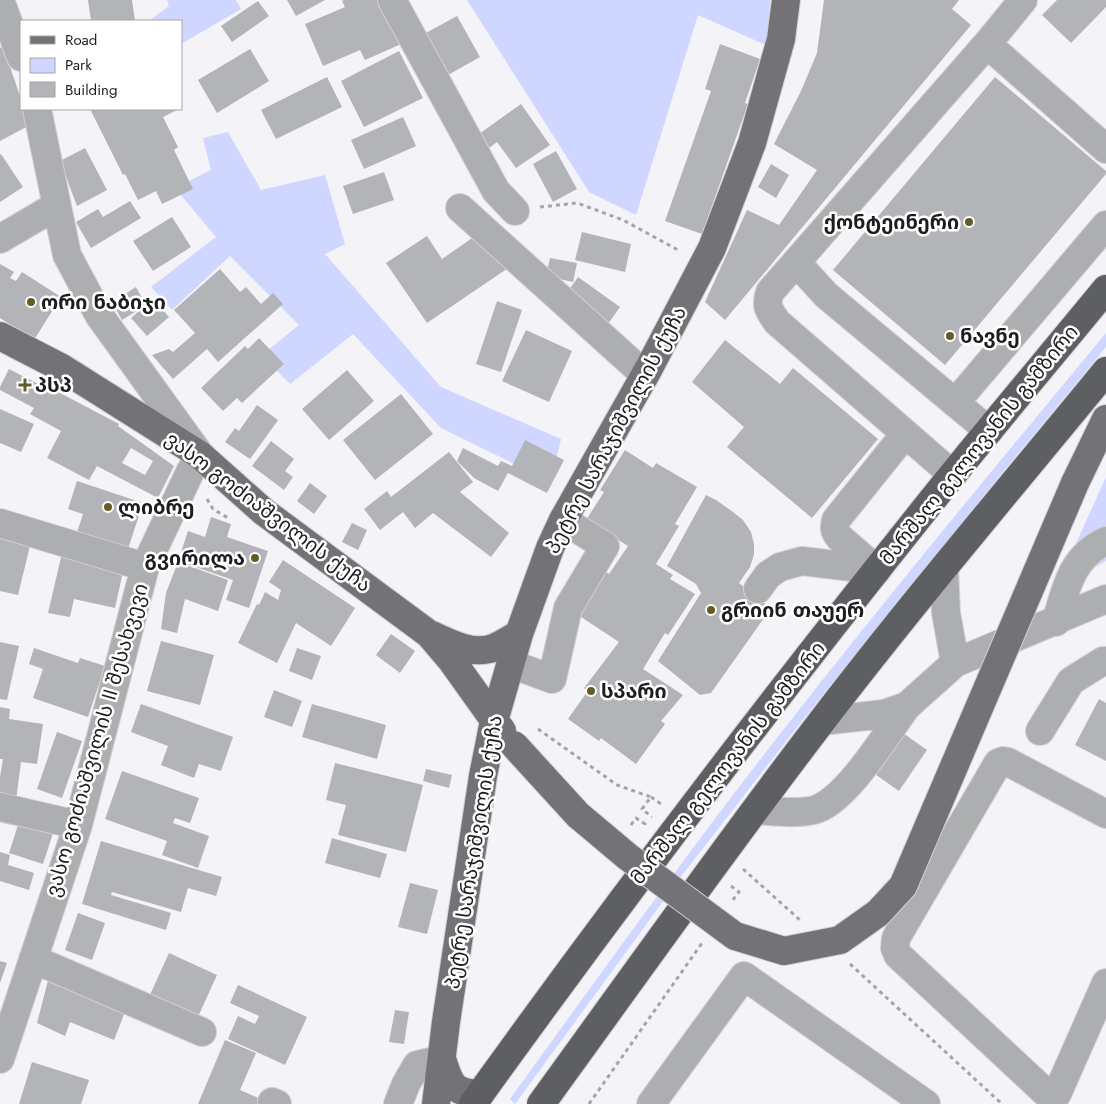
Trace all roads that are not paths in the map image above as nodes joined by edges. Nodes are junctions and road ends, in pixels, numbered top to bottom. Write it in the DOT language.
graph roads {
  1 [pos="0,0"];
  2 [pos="392,0"];
  3 [pos="786,0"];
  4 [pos="1023,0"];
  5 [pos="986,44"];
  6 [pos="20,53"];
  7 [pos="37,110"];
  8 [pos="1106,149"];
  9 [pos="56,206"];
  10 [pos="460,208"];
  11 [pos="515,211"];
  12 [pos="1106,225"];
  13 [pos="0,239"];
  14 [pos="796,262"];
  15 [pos="1106,289"];
  16 [pos="0,336"];
  17 [pos="1106,371"];
  18 [pos="645,375"];
  19 [pos="955,403"];
  20 [pos="1106,418"];
  21 [pos="989,431"];
  22 [pos="905,434"];
  23 [pos="200,455"];
  24 [pos="952,475"];
  25 [pos="563,520"];
  26 [pos="0,523"];
  27 [pos="1106,541"];
  28 [pos="145,567"];
  29 [pos="944,568"];
  30 [pos="877,570"];
  31 [pos="758,588"];
  32 [pos="1106,599"];
  33 [pos="1056,622"];
  34 [pos="429,634"];
  35 [pos="519,634"];
  36 [pos="1106,661"];
  37 [pos="956,663"];
  38 [pos="511,664"];
  39 [pos="907,706"];
  40 [pos="494,721"];
  41 [pos="822,721"];
  42 [pos="1040,731"];
  43 [pos="0,807"];
  44 [pos="756,810"];
  45 [pos="1106,814"];
  46 [pos="78,825"];
  47 [pos="34,960"];
  48 [pos="1106,983"];
  49 [pos="202,1032"];
  50 [pos="0,1059"];
  51 [pos="442,1059"];
  52 [pos="477,1099"];
  53 [pos="398,1104"];
  54 [pos="436,1104"];
  55 [pos="541,1104"];
  56 [pos="651,1104"];
  57 [pos="926,1104"];
  1 -- 6 [label="street"];
  2 -- 11 [label="street"];
  3 -- 18 [label="main road, პეტრე სარაჯიშვილის ქუჩა"];
  4 -- 5 [label="street"];
  5 -- 8 [label="street"];
  5 -- 14 [label="street"];
  7 -- 9 [label="street"];
  9 -- 13 [label="street"];
  9 -- 23 [label="street"];
  10 -- 18 [label="street"];
  12 -- 19 [label="street"];
  14 -- 19 [label="street"];
  14 -- 22 [label="street"];
  15 -- 21 [label="highway, მარშალ გელოვანის გამზირი"];
  16 -- 23 [label="main road, ვასო გოძიაშვილის ქუჩა"];
  17 -- 29 [label="highway"];
  18 -- 25 [label="main road, პეტრე სარაჯიშვილის ქუჩა"];
  19 -- 21 [label="street"];
  20 -- 40 [label="main road, ვასო გოძიაშვილის ქუჩა, bridge"];
  21 -- 24 [label="highway, მარშალ გელოვანის გამზირი"];
  22 -- 24 [label="street"];
  22 -- 30 [label="street"];
  23 -- 28 [label="street, ვასო გოძიაშვილის II შესახვევი"];
  23 -- 34 [label="main road, ვასო გოძიაშვილის ქუჩა"];
  24 -- 30 [label="highway, მარშალ გელოვანის გამზირი"];
  25 -- 35 [label="main road, პეტრე სარაჯიშვილის ქუჩა"];
  25 -- 38 [label="street"];
  26 -- 28 [label="street"];
  27 -- 33 [label="street"];
  28 -- 46 [label="street, ვასო გოძიაშვილის II შესახვევი"];
  29 -- 37 [label="street"];
  29 -- 41 [label="highway"];
  30 -- 31 [label="street"];
  30 -- 52 [label="highway, მარშალ გელოვანის გამზირი"];
  32 -- 33 [label="street"];
  33 -- 37 [label="street"];
  34 -- 35 [label="main road, ვასო გოძიაშვილის ქუჩა"];
  34 -- 40 [label="main road, ვასო გოძიაშვილის ქუჩა"];
  35 -- 38 [label="main road, პეტრე სარაჯიშვილის ქუჩა"];
  36 -- 42 [label="street"];
  37 -- 39 [label="street"];
  38 -- 40 [label="main road, პეტრე სარაჯიშვილის ქუჩა"];
  39 -- 41 [label="street"];
  39 -- 44 [label="street"];
  40 -- 51 [label="main road, პეტრე სარაჯიშვილის ქუჩა"];
  41 -- 44 [label="highway"];
  43 -- 46 [label="street"];
  44 -- 55 [label="highway"];
  45 -- 48 [label="street"];
  46 -- 47 [label="street, ვასო გოძიაშვილის II შესახვევი"];
  47 -- 49 [label="street"];
  47 -- 50 [label="street, ვასო გოძიაშვილის II შესახვევი"];
  51 -- 52 [label="main road"];
  51 -- 53 [label="street"];
  51 -- 54 [label="main road, პეტრე სარაჯიშვილის ქუჩა"];
  56 -- 57 [label="street"];
}
